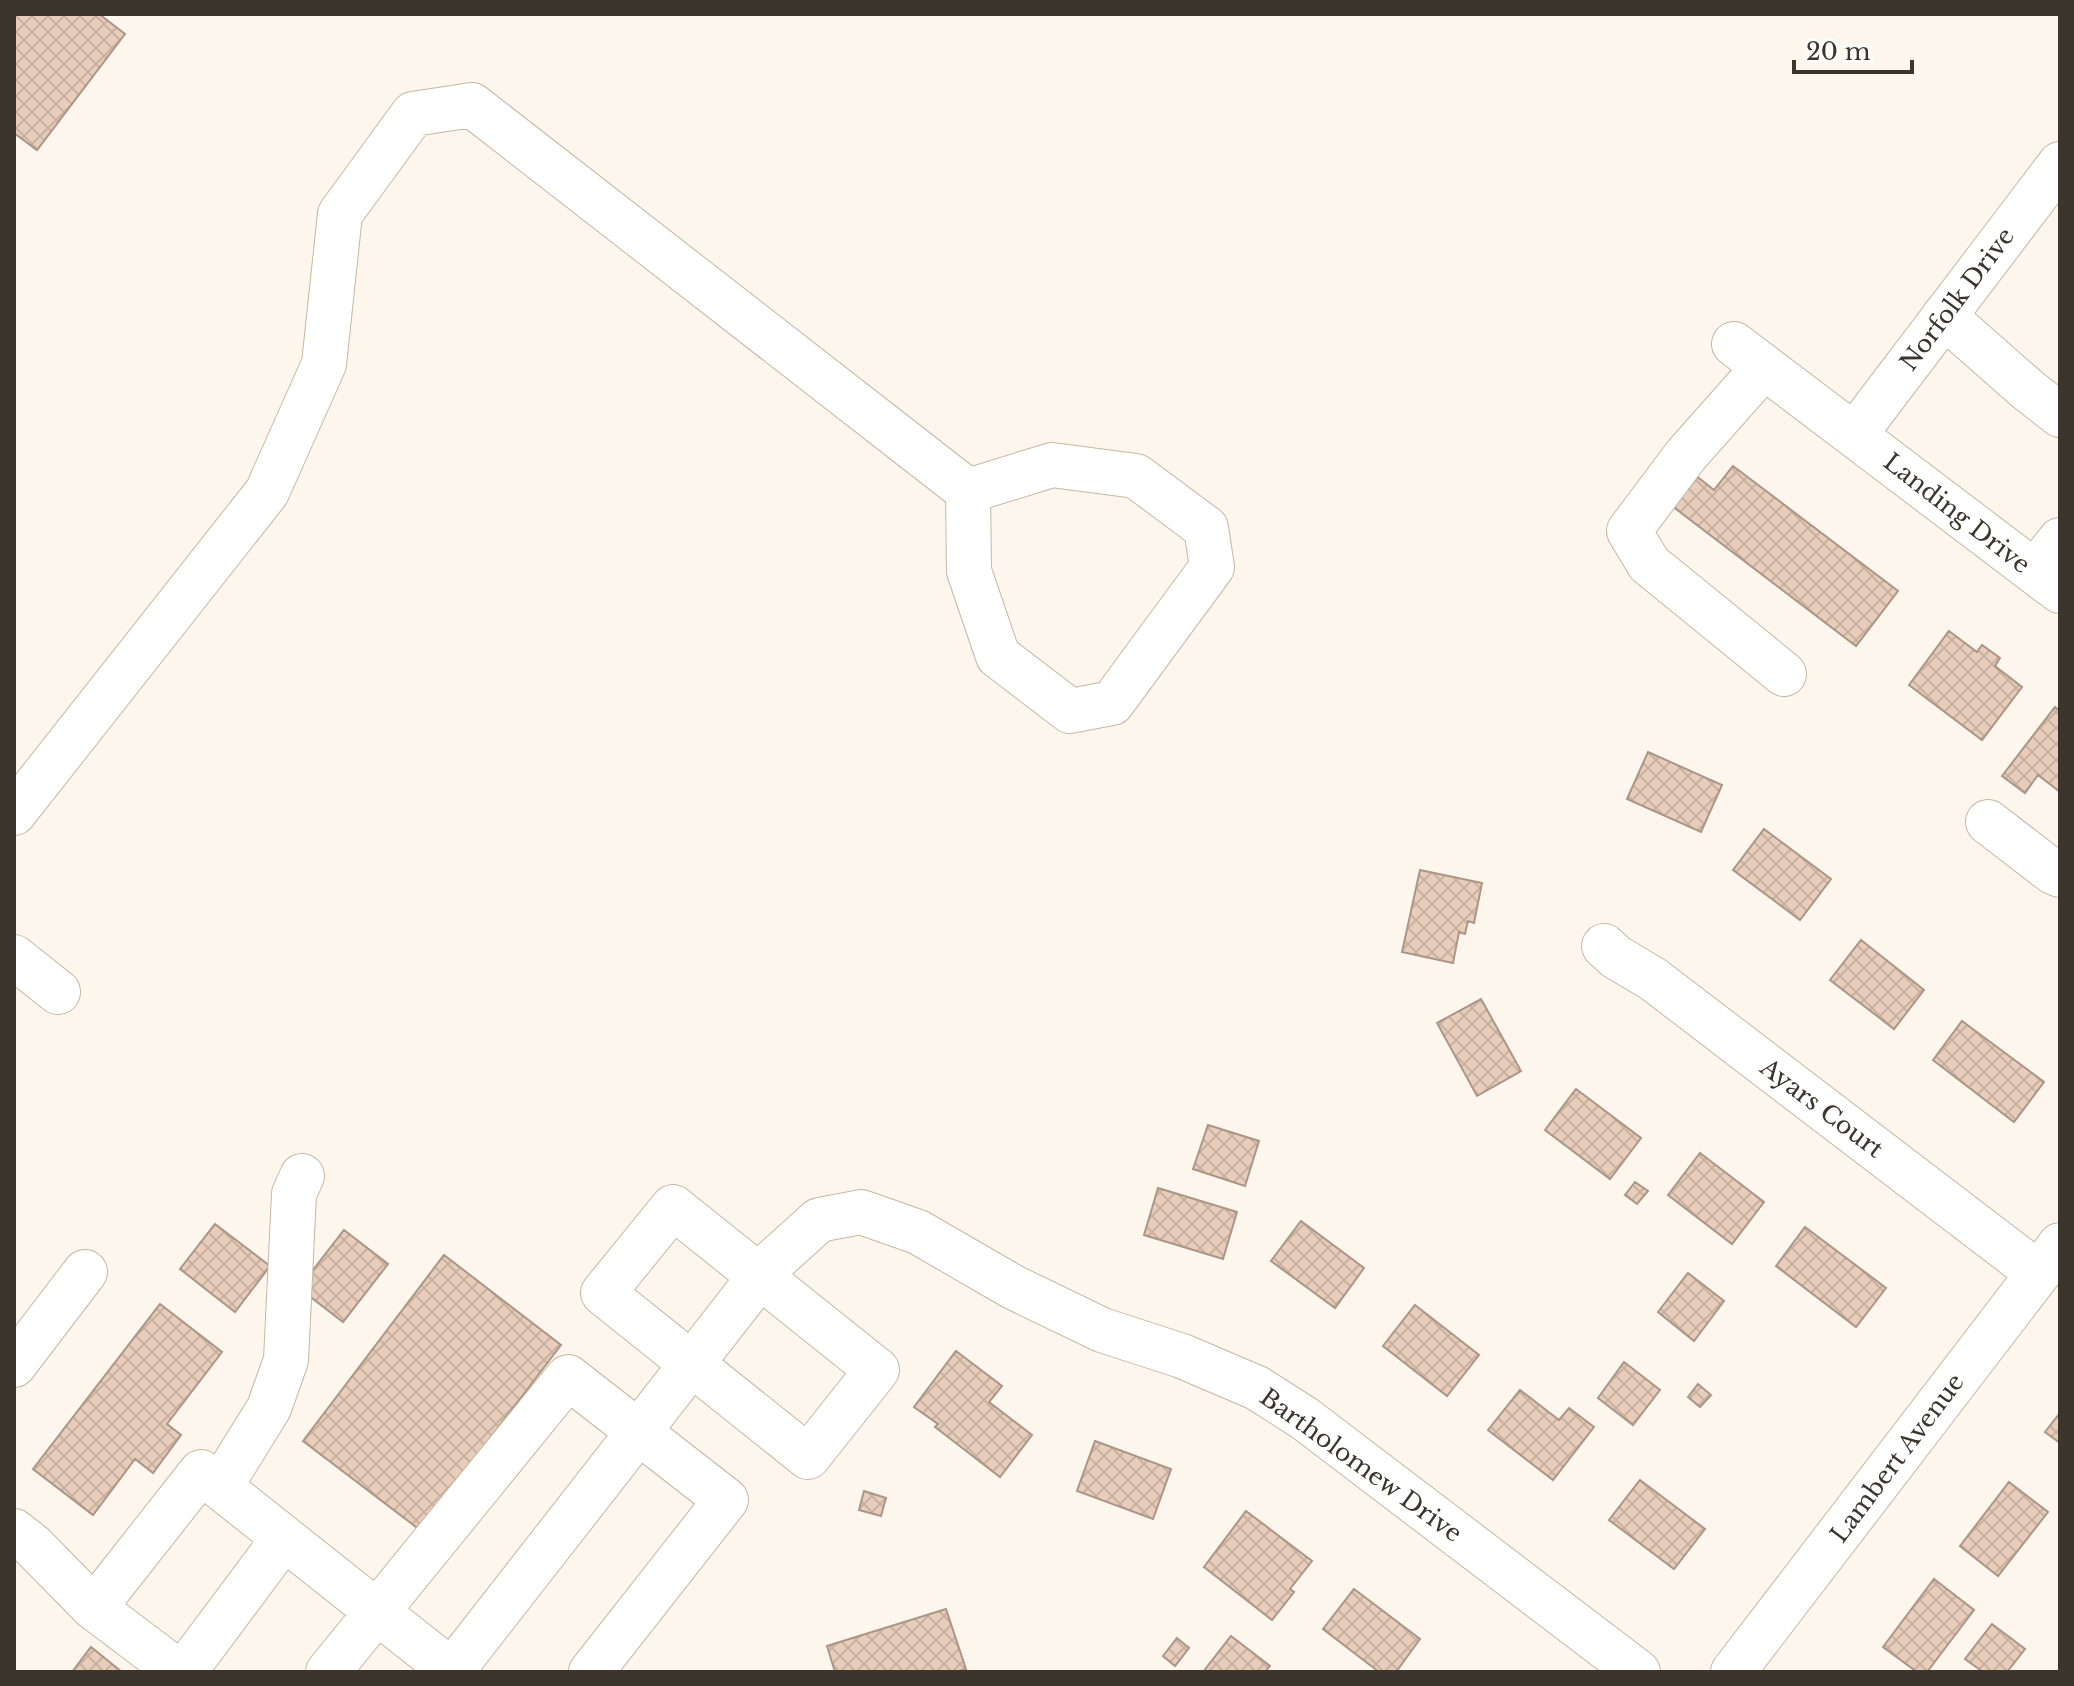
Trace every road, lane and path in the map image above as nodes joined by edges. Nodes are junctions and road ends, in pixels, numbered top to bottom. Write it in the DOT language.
graph roads {
  1 [pos="2060,164"];
  2 [pos="1944,316"];
  3 [pos="2060,415"];
  4 [pos="1855,434"];
  5 [pos="968,491"];
  6 [pos="2052,568"];
  7 [pos="1784,674"];
  8 [pos="14,813"];
  9 [pos="1988,822"];
  10 [pos="2060,875"];
  11 [pos="1604,946"];
  12 [pos="14,957"];
  13 [pos="58,992"];
  14 [pos="302,1176"];
  15 [pos="2049,1259"];
  16 [pos="85,1272"];
  17 [pos="759,1276"];
  18 [pos="692,1363"];
  19 [pos="14,1365"];
  20 [pos="639,1431"];
  21 [pos="220,1487"];
  22 [pos="284,1538"];
  23 [pos="20,1548"];
  24 [pos="94,1608"];
  25 [pos="376,1611"];
  26 [pos="181,1672"];
  27 [pos="328,1672"];
  28 [pos="452,1672"];
  29 [pos="591,1672"];
  30 [pos="1638,1672"];
  31 [pos="1733,1672"];
  1 -- 2 [label="street, Norfolk Drive"];
  2 -- 3 [label="street"];
  2 -- 4 [label="street, Norfolk Drive"];
  4 -- 6 [label="street, Landing Drive"];
  4 -- 7 [label="street, Landing Drive"];
  5 -- 5 [label="street"];
  5 -- 8 [label="street"];
  9 -- 10 [label="street"];
  11 -- 15 [label="street, Ayars Court"];
  12 -- 13 [label="street"];
  14 -- 21 [label="street"];
  15 -- 31 [label="street, Lambert Avenue"];
  16 -- 19 [label="street"];
  17 -- 18 [label="street, Bartholomew Drive"];
  17 -- 18 [label="street"];
  17 -- 18 [label="street"];
  17 -- 30 [label="street, Bartholomew Drive"];
  18 -- 20 [label="street, Bartholomew Drive"];
  20 -- 25 [label="street"];
  20 -- 28 [label="street, Bartholomew Drive"];
  20 -- 29 [label="street"];
  21 -- 22 [label="street"];
  21 -- 24 [label="street"];
  22 -- 25 [label="street"];
  22 -- 26 [label="street"];
  23 -- 24 [label="street"];
  24 -- 26 [label="street"];
  25 -- 27 [label="street"];
  25 -- 28 [label="street"];
}
